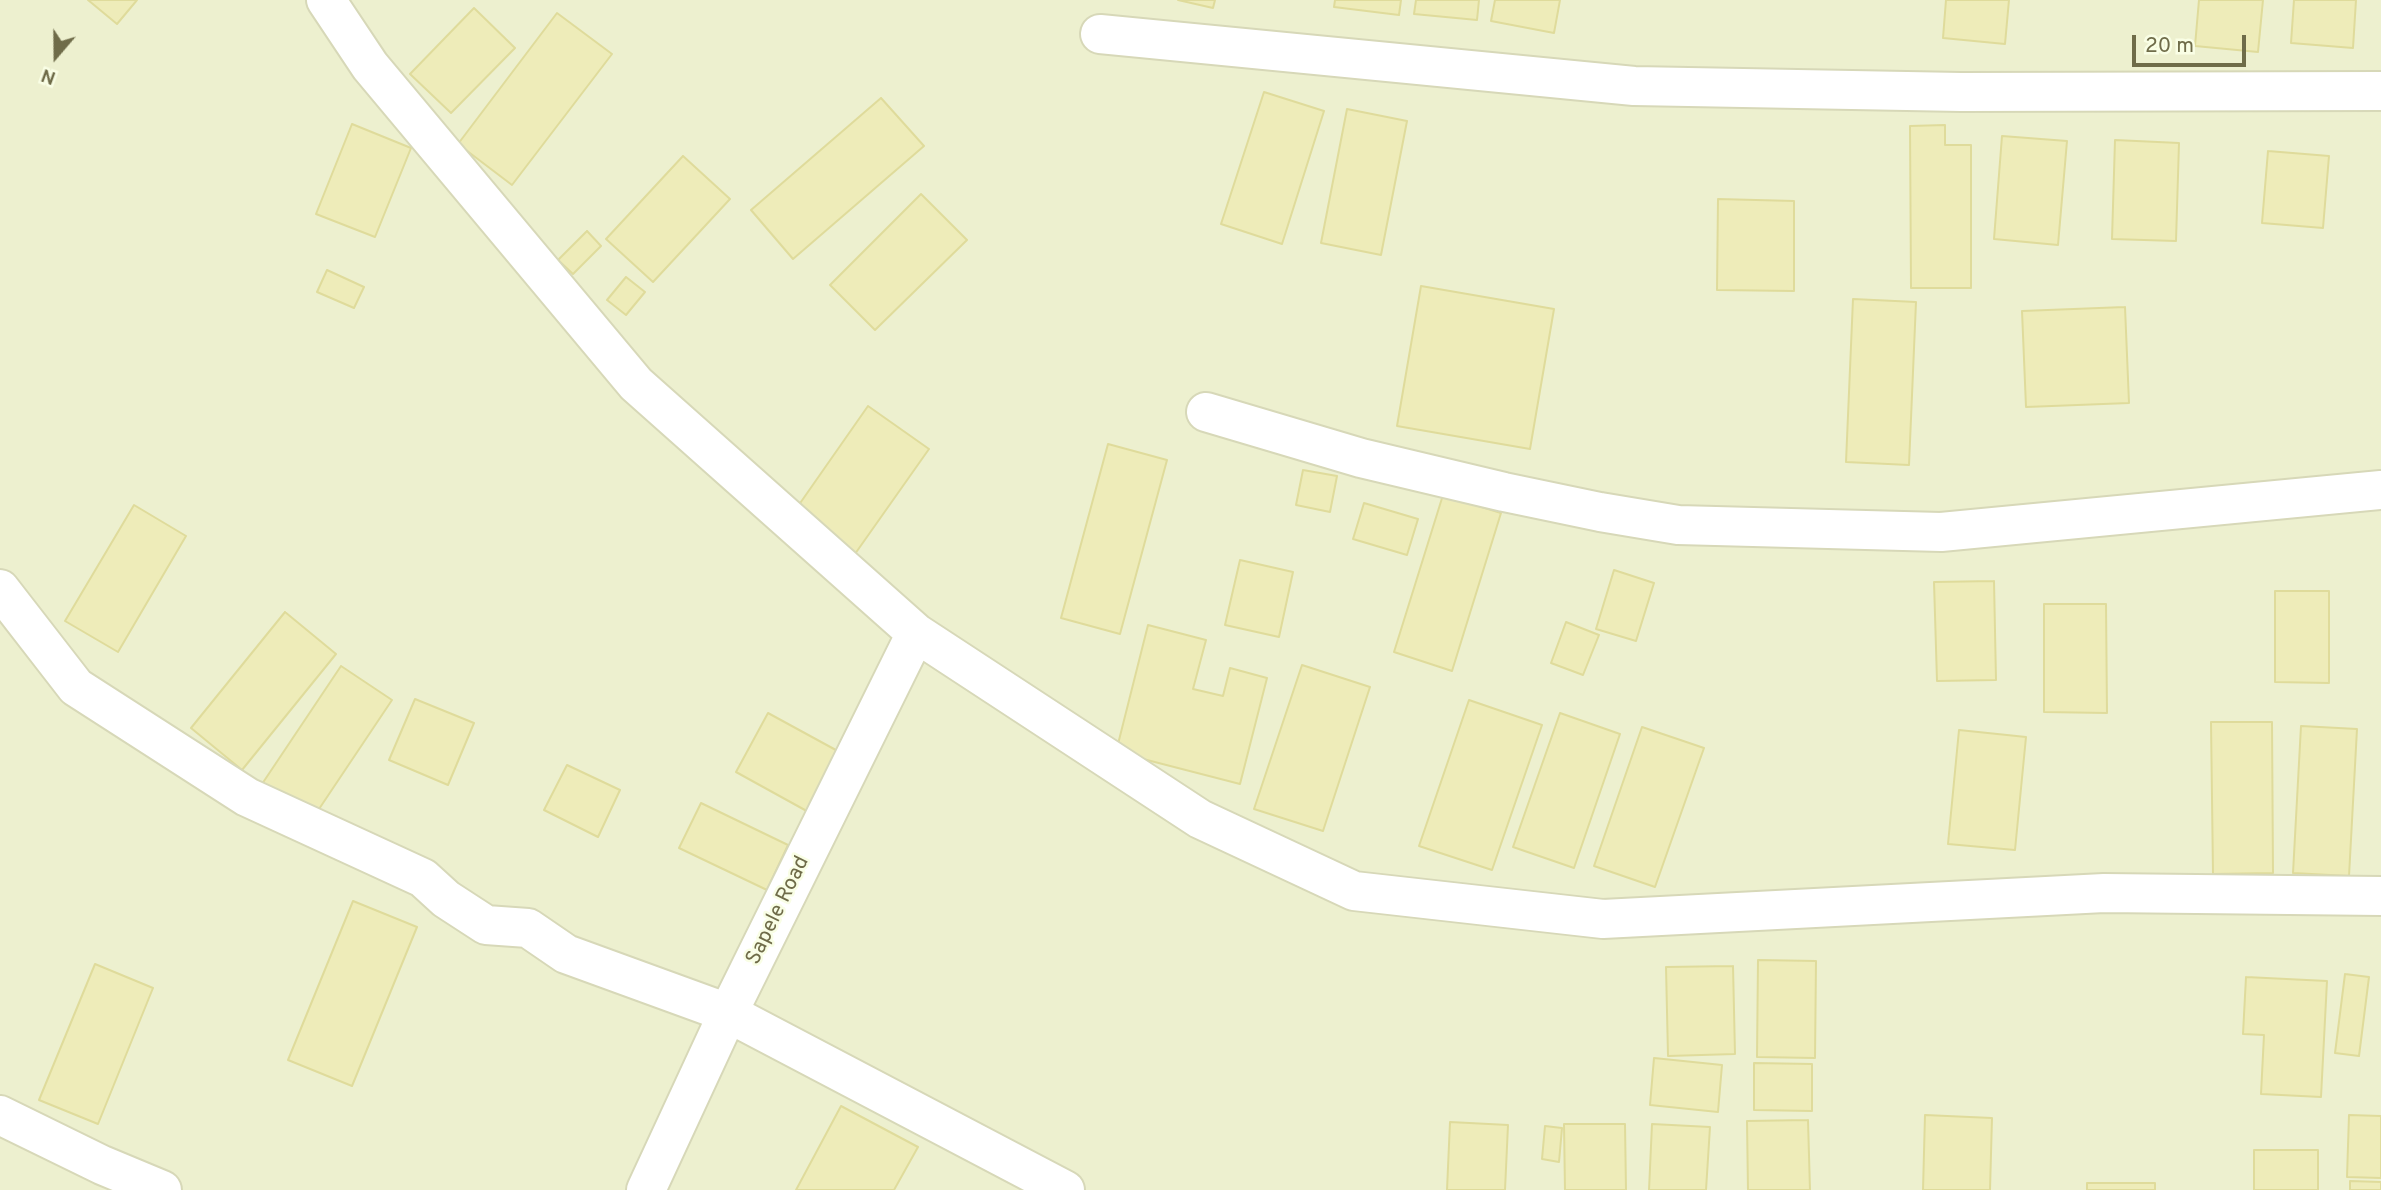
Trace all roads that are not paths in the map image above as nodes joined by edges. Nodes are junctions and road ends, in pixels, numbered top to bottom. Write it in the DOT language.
graph roads {
  1 [pos="326,0"];
  2 [pos="1100,34"];
  3 [pos="2381,91"];
  4 [pos="1206,412"];
  5 [pos="2381,490"];
  6 [pos="0,589"];
  7 [pos="916,633"];
  8 [pos="2381,896"];
  9 [pos="728,1013"];
  10 [pos="0,1115"];
  11 [pos="162,1190"];
  12 [pos="646,1190"];
  13 [pos="1065,1190"];
  1 -- 7 [label="street"];
  2 -- 3 [label="street"];
  4 -- 5 [label="street"];
  6 -- 9 [label="street"];
  7 -- 8 [label="street"];
  7 -- 9 [label="street, Sapele Road"];
  9 -- 12 [label="street, Sapele Road"];
  9 -- 13 [label="street"];
  10 -- 11 [label="street"];
}
